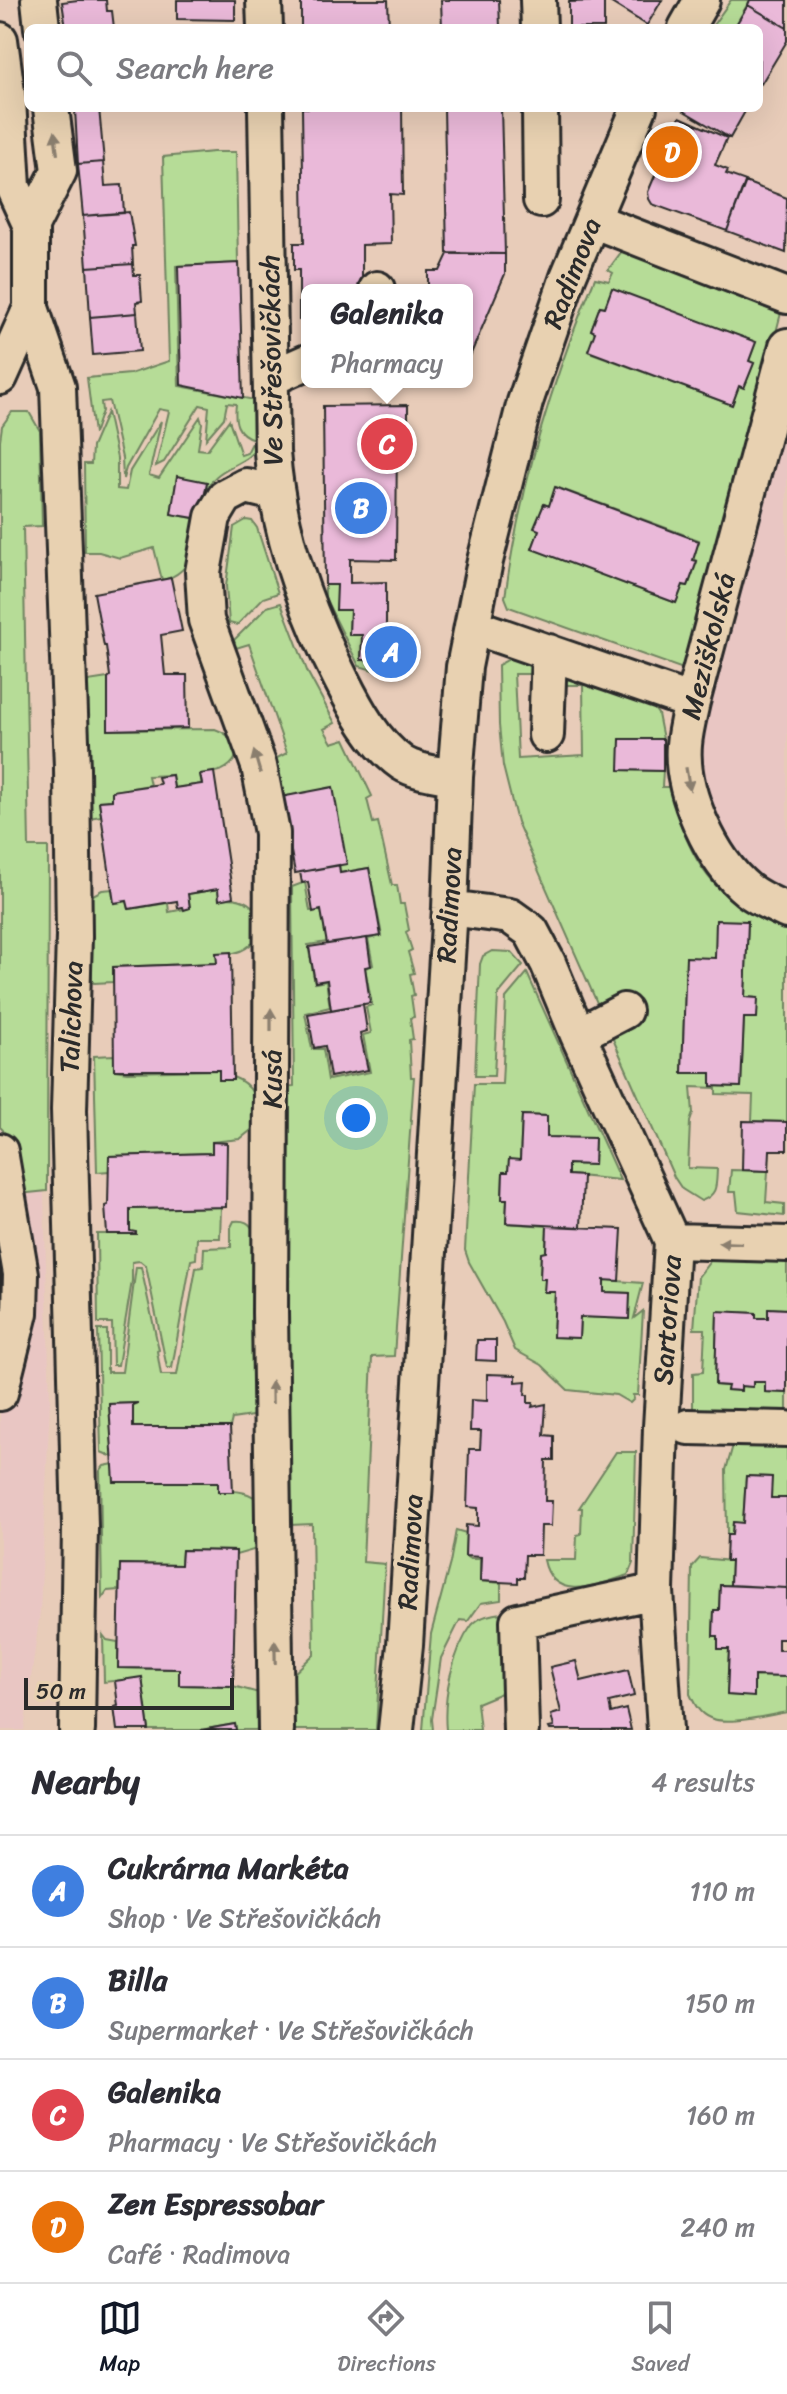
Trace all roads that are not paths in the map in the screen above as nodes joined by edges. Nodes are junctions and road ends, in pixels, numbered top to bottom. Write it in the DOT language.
graph roads {
  1 [pos="39,0"];
  2 [pos="264,0"];
  3 [pos="538,0"];
  4 [pos="702,0"];
  5 [pos="42,24"];
  6 [pos="265,24"];
  7 [pos="539,24"];
  8 [pos="688,24"];
  9 [pos="0,40"];
  10 [pos="52,112"];
  11 [pos="266,112"];
  12 [pos="540,112"];
  13 [pos="636,112"];
  14 [pos="541,200"];
  15 [pos="592,220"];
  16 [pos="15,221"];
  17 [pos="787,296"];
  18 [pos="31,308"];
  19 [pos="787,346"];
  20 [pos="301,365"];
  21 [pos="0,377"];
  22 [pos="271,378"];
  23 [pos="275,493"];
  24 [pos="472,626"];
  25 [pos="549,652"];
  26 [pos="692,702"];
  27 [pos="546,735"];
  28 [pos="455,777"];
  29 [pos="450,908"];
  30 [pos="787,911"];
  31 [pos="624,1011"];
  32 [pos="578,1035"];
  33 [pos="0,1151"];
  34 [pos="672,1241"];
  35 [pos="787,1244"];
  36 [pos="0,1393"];
  37 [pos="688,1427"];
  38 [pos="787,1429"];
  39 [pos="656,1591"];
  40 [pos="77,1730"];
  41 [pos="276,1730"];
  42 [pos="396,1730"];
  43 [pos="521,1730"];
  44 [pos="665,1730"];
  1 -- 5 [label="street"];
  2 -- 6 [label="street"];
  3 -- 7 [label="street"];
  4 -- 8 [label="street"];
  9 -- 16 [label="street"];
  16 -- 10 [label="street, one-way"];
  11 -- 22 [label="street, Ve Střešovičkách"];
  12 -- 14 [label="street"];
  13 -- 15 [label="street, Radimova"];
  15 -- 17 [label="street"];
  15 -- 24 [label="street, Radimova"];
  16 -- 18 [label="street"];
  18 -- 21 [label="street"];
  18 -- 40 [label="street, Talichova"];
  19 -- 26 [label="street, Meziškolská"];
  20 -- 22 [label="street"];
  22 -- 23 [label="street, Ve Střešovičkách"];
  23 -- 28 [label="street, Ve Střešovičkách"];
  41 -- 23 [label="street, Kusá, one-way"];
  24 -- 25 [label="street"];
  24 -- 28 [label="street, Radimova"];
  25 -- 26 [label="street"];
  25 -- 27 [label="street"];
  26 -- 30 [label="street, Meziškolská, one-way"];
  28 -- 29 [label="street, Radimova"];
  29 -- 32 [label="street, Sartoriova"];
  29 -- 42 [label="street, Radimova"];
  31 -- 32 [label="street"];
  32 -- 34 [label="street, Sartoriova"];
  33 -- 36 [label="street"];
  35 -- 34 [label="street, one-way"];
  34 -- 39 [label="street, Sartoriova"];
  37 -- 38 [label="street"];
  39 -- 43 [label="street"];
  39 -- 44 [label="street, Sartoriova"];
}
